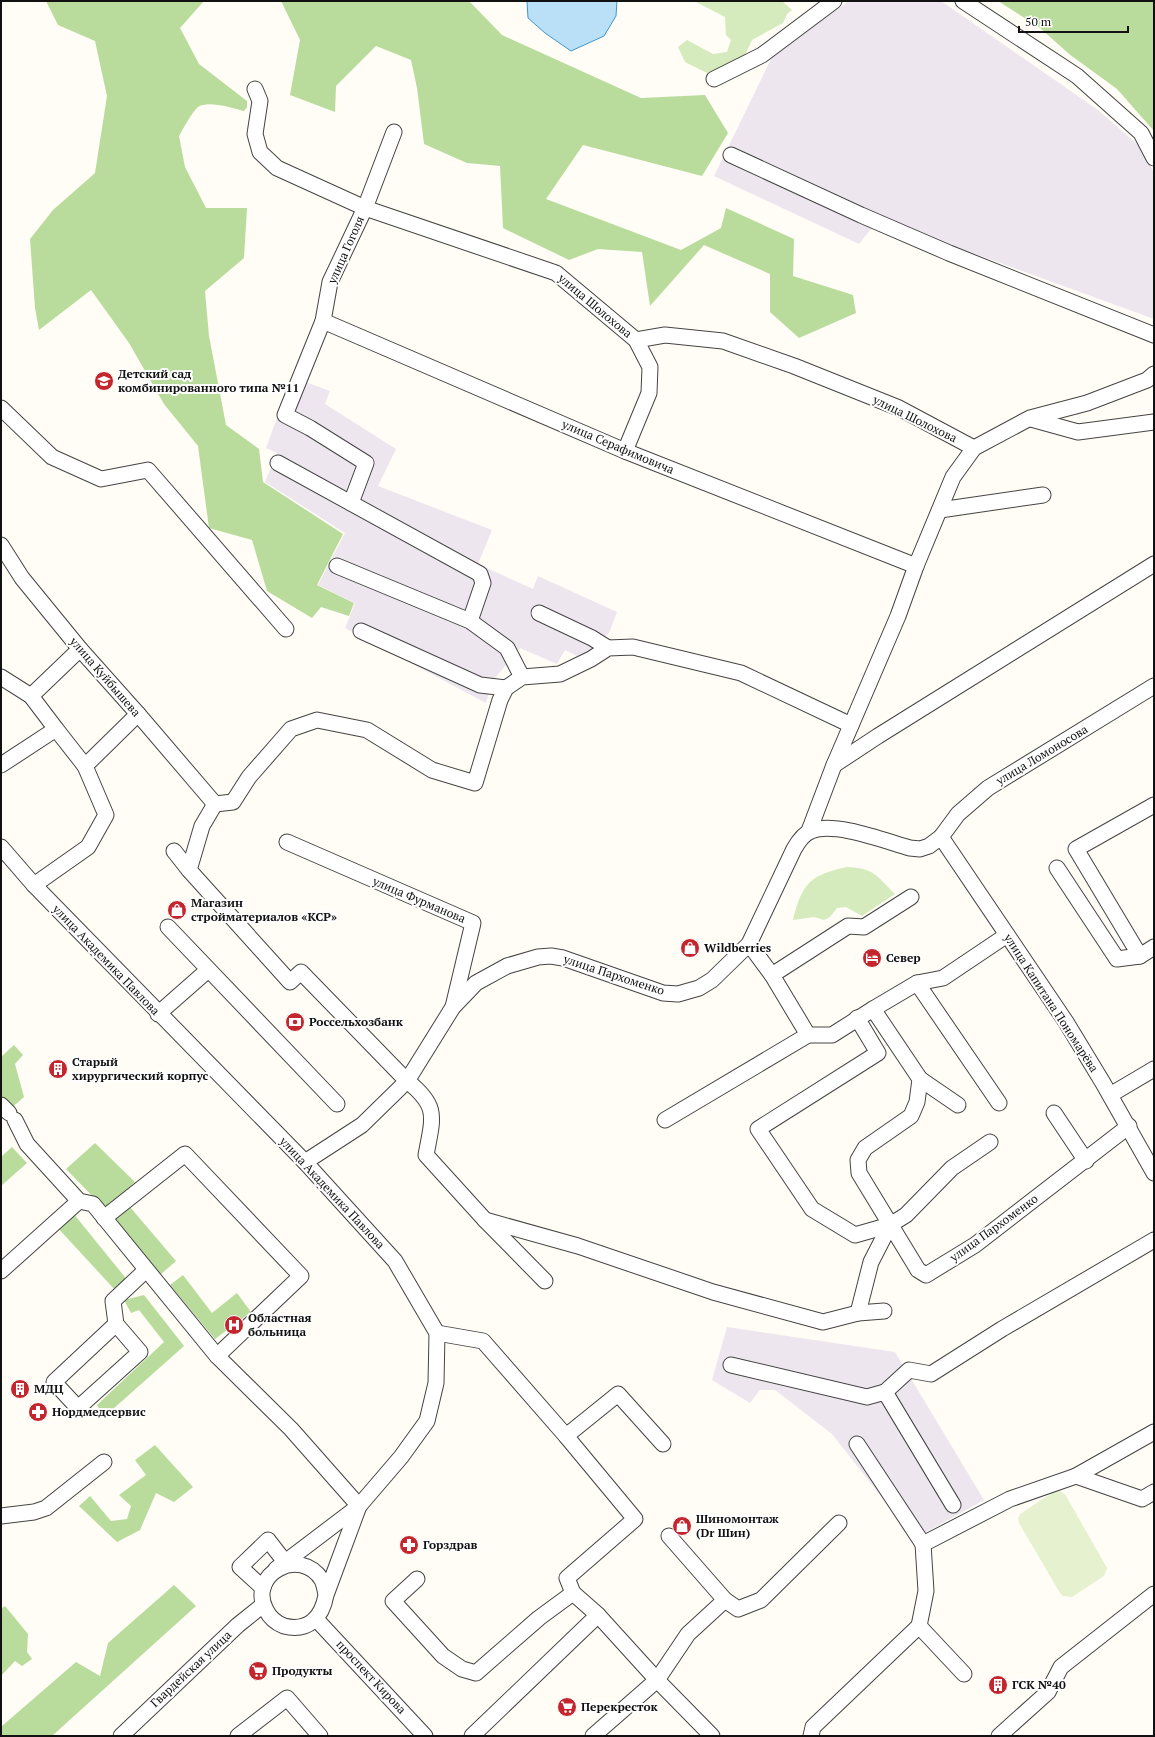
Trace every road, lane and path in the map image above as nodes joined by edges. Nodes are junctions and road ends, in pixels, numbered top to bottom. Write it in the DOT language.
graph roads {
  1 [pos="834,1"];
  2 [pos="963,1"];
  3 [pos="714,79"];
  4 [pos="255,88"];
  5 [pos="394,132"];
  6 [pos="731,155"];
  7 [pos="1154,158"];
  8 [pos="365,208"];
  9 [pos="323,321"];
  10 [pos="1154,335"];
  11 [pos="636,340"];
  12 [pos="1154,374"];
  13 [pos="1,408"];
  14 [pos="1030,418"];
  15 [pos="1154,422"];
  16 [pos="974,448"];
  17 [pos="625,451"];
  18 [pos="278,463"];
  19 [pos="1042,495"];
  20 [pos="351,503"];
  21 [pos="940,510"];
  22 [pos="1,545"];
  23 [pos="1154,564"];
  24 [pos="337,566"];
  25 [pos="916,566"];
  26 [pos="539,613"];
  27 [pos="470,621"];
  28 [pos="286,629"];
  29 [pos="361,631"];
  30 [pos="608,648"];
  31 [pos="80,649"];
  32 [pos="1,677"];
  33 [pos="522,677"];
  34 [pos="1154,686"];
  35 [pos="506,688"];
  36 [pos="30,696"];
  37 [pos="138,714"];
  38 [pos="851,725"];
  39 [pos="56,729"];
  40 [pos="1,765"];
  41 [pos="85,766"];
  42 [pos="834,766"];
  43 [pos="215,804"];
  44 [pos="1154,805"];
  45 [pos="816,825"];
  46 [pos="941,837"];
  47 [pos="287,842"];
  48 [pos="1,847"];
  49 [pos="174,851"];
  50 [pos="1057,868"];
  51 [pos="189,870"];
  52 [pos="34,885"];
  53 [pos="911,898"];
  54 [pos="168,928"];
  55 [pos="1007,935"];
  56 [pos="749,944"];
  57 [pos="1154,946"];
  58 [pos="1140,956"];
  59 [pos="208,970"];
  60 [pos="772,975"];
  61 [pos="917,983"];
  62 [pos="453,1007"];
  63 [pos="873,1009"];
  64 [pos="158,1014"];
  65 [pos="857,1018"];
  66 [pos="808,1035"];
  67 [pos="1154,1069"];
  68 [pos="920,1080"];
  69 [pos="407,1081"];
  70 [pos="1110,1095"];
  71 [pos="999,1103"];
  72 [pos="337,1104"];
  73 [pos="958,1105"];
  74 [pos="8,1113"];
  75 [pos="1054,1113"];
  76 [pos="665,1120"];
  77 [pos="1129,1126"];
  78 [pos="990,1142"];
  79 [pos="1086,1161"];
  80 [pos="305,1162"];
  81 [pos="1152,1164"];
  82 [pos="79,1201"];
  83 [pos="104,1218"];
  84 [pos="485,1220"];
  85 [pos="890,1225"];
  86 [pos="1154,1240"];
  87 [pos="146,1270"];
  88 [pos="1,1271"];
  89 [pos="545,1281"];
  90 [pos="884,1311"];
  91 [pos="858,1313"];
  92 [pos="116,1324"];
  93 [pos="437,1333"];
  94 [pos="217,1356"];
  95 [pos="731,1365"];
  96 [pos="885,1392"];
  97 [pos="1154,1432"];
  98 [pos="566,1436"];
  99 [pos="663,1444"];
  100 [pos="857,1444"];
  101 [pos="104,1462"];
  102 [pos="1076,1476"];
  103 [pos="1154,1492"];
  104 [pos="953,1505"];
  105 [pos="358,1506"];
  106 [pos="1,1516"];
  107 [pos="839,1523"];
  108 [pos="668,1536"];
  109 [pos="923,1544"];
  110 [pos="281,1566"];
  111 [pos="417,1579"];
  112 [pos="263,1588"];
  113 [pos="573,1593"];
  114 [pos="1154,1594"];
  115 [pos="326,1595"];
  116 [pos="725,1600"];
  117 [pos="263,1605"];
  118 [pos="598,1614"];
  119 [pos="316,1619"];
  120 [pos="919,1626"];
  121 [pos="964,1674"];
  122 [pos="657,1680"];
  123 [pos="417,1733"];
  124 [pos="121,1736"];
  125 [pos="238,1736"];
  126 [pos="320,1736"];
  127 [pos="472,1736"];
  128 [pos="593,1736"];
  129 [pos="712,1736"];
  130 [pos="811,1736"];
  131 [pos="999,1736"];
  1 -- 3 [label="street"];
  2 -- 7 [label="street"];
  4 -- 8 [label="street, улица Шолохова"];
  5 -- 8 [label="street, улица Гоголя"];
  6 -- 10 [label="street"];
  8 -- 9 [label="street, улица Гоголя"];
  8 -- 11 [label="street, улица Шолохова"];
  9 -- 17 [label="street, улица Серафимовича"];
  9 -- 20 [label="street, улица Гоголя"];
  11 -- 16 [label="street, улица Шолохова"];
  11 -- 17 [label="street"];
  12 -- 14 [label="street"];
  13 -- 28 [label="street"];
  14 -- 15 [label="street"];
  14 -- 16 [label="street"];
  16 -- 21 [label="street"];
  17 -- 25 [label="street, улица Серафимовича"];
  18 -- 20 [label="street"];
  19 -- 21 [label="street"];
  20 -- 27 [label="street"];
  21 -- 25 [label="street"];
  22 -- 31 [label="street, улица Куйбышева"];
  23 -- 42 [label="street"];
  24 -- 27 [label="street"];
  25 -- 38 [label="street"];
  26 -- 30 [label="street"];
  27 -- 33 [label="street"];
  29 -- 35 [label="street"];
  30 -- 33 [label="street"];
  30 -- 38 [label="street"];
  31 -- 36 [label="street"];
  31 -- 37 [label="street, улица Куйбышева"];
  32 -- 36 [label="street"];
  33 -- 35 [label="street"];
  34 -- 46 [label="street, улица Ломоносова"];
  35 -- 43 [label="street"];
  36 -- 39 [label="street"];
  37 -- 41 [label="street"];
  37 -- 43 [label="street, улица Куйбышева"];
  38 -- 42 [label="street"];
  39 -- 40 [label="street"];
  39 -- 41 [label="street"];
  41 -- 52 [label="street"];
  42 -- 45 [label="street"];
  43 -- 51 [label="street"];
  44 -- 58 [label="street"];
  45 -- 46 [label="street"];
  45 -- 56 [label="street, улица Пархоменко"];
  46 -- 55 [label="street, улица Капитана Пономарёва"];
  47 -- 62 [label="street, улица Фурманова"];
  48 -- 52 [label="street, улица Академика Павлова"];
  49 -- 51 [label="street"];
  50 -- 58 [label="street"];
  51 -- 69 [label="street"];
  52 -- 64 [label="street, улица Академика Павлова"];
  53 -- 60 [label="street"];
  54 -- 59 [label="street"];
  55 -- 61 [label="street"];
  55 -- 70 [label="street, улица Капитана Пономарёва"];
  56 -- 60 [label="street"];
  56 -- 62 [label="street, улица Пархоменко"];
  57 -- 58 [label="street"];
  59 -- 64 [label="street"];
  59 -- 72 [label="street"];
  60 -- 66 [label="street"];
  61 -- 63 [label="street"];
  61 -- 71 [label="street"];
  62 -- 69 [label="street, улица Пархоменко"];
  63 -- 65 [label="street"];
  63 -- 68 [label="street"];
  64 -- 80 [label="street, улица Академика Павлова"];
  65 -- 66 [label="street"];
  65 -- 85 [label="street"];
  66 -- 76 [label="street"];
  67 -- 70 [label="street"];
  68 -- 73 [label="street"];
  68 -- 85 [label="street, улица Пархоменко"];
  69 -- 80 [label="street, улица Пархоменко"];
  69 -- 84 [label="street"];
  70 -- 77 [label="street, улица Капитана Пономарёва"];
  74 -- 82 [label="street"];
  75 -- 79 [label="street"];
  77 -- 79 [label="street, улица Пархоменко"];
  77 -- 81 [label="street, улица Капитана Пономарёва"];
  78 -- 85 [label="street"];
  79 -- 85 [label="street, улица Пархоменко"];
  80 -- 93 [label="street, улица Академика Павлова"];
  82 -- 83 [label="street"];
  82 -- 88 [label="street"];
  83 -- 87 [label="street"];
  83 -- 94 [label="street"];
  84 -- 89 [label="street"];
  84 -- 91 [label="street"];
  85 -- 91 [label="street"];
  86 -- 96 [label="street"];
  87 -- 92 [label="street"];
  87 -- 94 [label="street"];
  90 -- 91 [label="street"];
  92 -- 92 [label="street"];
  93 -- 98 [label="street"];
  93 -- 105 [label="street"];
  94 -- 105 [label="street"];
  95 -- 96 [label="street"];
  96 -- 104 [label="street"];
  97 -- 102 [label="street"];
  98 -- 99 [label="street"];
  98 -- 113 [label="street"];
  100 -- 109 [label="street"];
  101 -- 106 [label="street"];
  102 -- 103 [label="street"];
  102 -- 109 [label="street"];
  105 -- 110 [label="street"];
  105 -- 115 [label="street"];
  107 -- 116 [label="street"];
  108 -- 116 [label="street"];
  109 -- 120 [label="street"];
  110 -- 112 [label="street"];
  110 -- 112 [label="street"];
  110 -- 115 [label="street"];
  111 -- 113 [label="street"];
  112 -- 117 [label="street"];
  113 -- 118 [label="street"];
  114 -- 131 [label="street"];
  115 -- 119 [label="street"];
  116 -- 122 [label="street"];
  117 -- 119 [label="street"];
  117 -- 124 [label="street, Гвардейская улица"];
  118 -- 122 [label="street"];
  118 -- 127 [label="street"];
  119 -- 123 [label="street, проспект Кирова"];
  120 -- 121 [label="street"];
  120 -- 130 [label="street"];
  122 -- 128 [label="street"];
  122 -- 129 [label="street"];
  125 -- 126 [label="street"];
}
